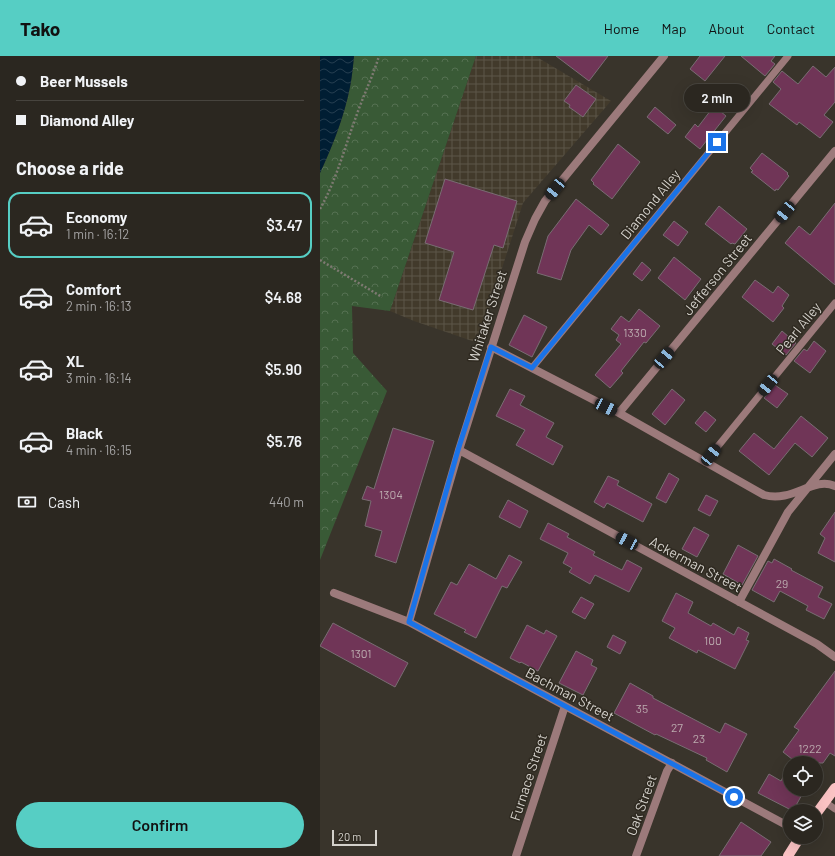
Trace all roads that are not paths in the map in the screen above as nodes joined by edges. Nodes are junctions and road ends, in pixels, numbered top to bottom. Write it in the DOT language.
graph roads {
  1 [pos="664,56"];
  2 [pos="788,56"];
  3 [pos="835,151"];
  4 [pos="835,303"];
  5 [pos="491,347"];
  6 [pos="532,368"];
  7 [pos="619,413"];
  8 [pos="458,450"];
  9 [pos="835,454"];
  10 [pos="705,462"];
  11 [pos="835,486"];
  12 [pos="807,488"];
  13 [pos="334,593"];
  14 [pos="739,602"];
  15 [pos="409,622"];
  16 [pos="835,657"];
  17 [pos="565,706"];
  18 [pos="672,764"];
  19 [pos="835,788"];
  20 [pos="825,802"];
  21 [pos="823,805"];
  22 [pos="835,809"];
  23 [pos="783,823"];
  24 [pos="796,844"];
  25 [pos="516,856"];
  26 [pos="636,856"];
  27 [pos="788,856"];
  1 -- 5 [label="street, Whitaker Street"];
  2 -- 6 [label="lane, Diamond Alley"];
  3 -- 7 [label="street, Jefferson Street"];
  4 -- 10 [label="lane, Pearl Alley"];
  5 -- 6 [label="street"];
  5 -- 8 [label="street, Whitaker Street"];
  6 -- 7 [label="street"];
  7 -- 10 [label="street"];
  8 -- 14 [label="street, Ackerman Street"];
  8 -- 15 [label="street, Whitaker Street"];
  9 -- 12 [label="street"];
  10 -- 12 [label="street"];
  11 -- 12 [label="street"];
  12 -- 14 [label="street"];
  13 -- 15 [label="street, Bachman Street"];
  14 -- 16 [label="street, Ackerman Street"];
  15 -- 17 [label="street, Bachman Street"];
  17 -- 18 [label="street, Bachman Street"];
  17 -- 25 [label="street, Furnace Street"];
  18 -- 23 [label="street, Bachman Street"];
  18 -- 26 [label="street, Oak Street"];
  19 -- 20 [label="main road"];
  20 -- 21 [label="main road"];
  20 -- 22 [label="lane"];
  24 -- 27 [label="main road"];
}
